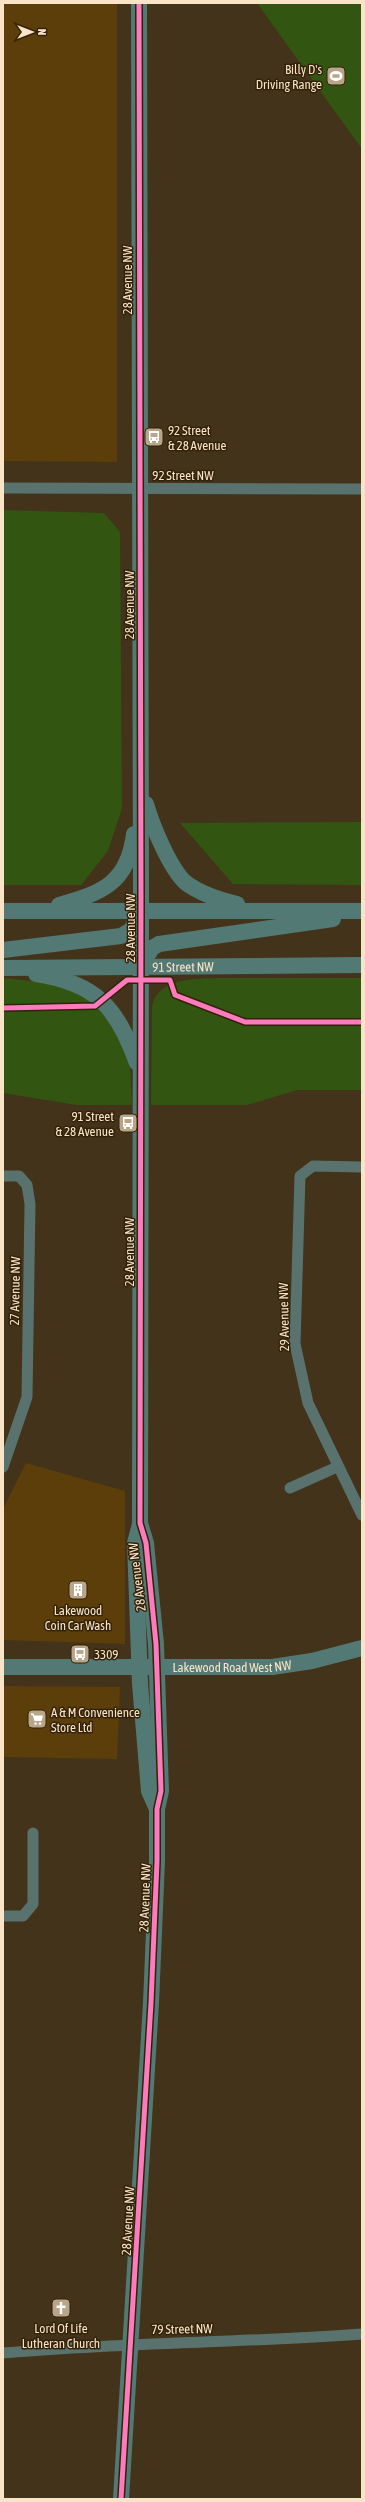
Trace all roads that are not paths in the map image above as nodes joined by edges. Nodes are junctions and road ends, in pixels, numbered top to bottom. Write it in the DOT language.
graph roads {
  1 [pos="139,3"];
  2 [pos="3,488"];
  3 [pos="139,488"];
  4 [pos="362,489"];
  5 [pos="141,785"];
  6 [pos="3,910"];
  7 [pos="42,910"];
  8 [pos="141,910"];
  9 [pos="263,911"];
  10 [pos="362,911"];
  11 [pos="3,950"];
  12 [pos="362,965"];
  13 [pos="141,966"];
  14 [pos="3,968"];
  15 [pos="140,1072"];
  16 [pos="362,1167"];
  17 [pos="3,1176"];
  18 [pos="3,1467"];
  19 [pos="337,1467"];
  20 [pos="290,1488"];
  21 [pos="362,1515"];
  22 [pos="140,1524"];
  23 [pos="362,1648"];
  24 [pos="3,1667"];
  25 [pos="139,1668"];
  26 [pos="158,1668"];
  27 [pos="157,1809"];
  28 [pos="33,1832"];
  29 [pos="3,1916"];
  30 [pos="362,2334"];
  31 [pos="132,2344"];
  32 [pos="3,2352"];
  33 [pos="121,2499"];
  1 -- 3 [label="street, 28 Avenue NW"];
  2 -- 3 [label="street, 92 Street NW"];
  3 -- 4 [label="street, 92 Street NW"];
  3 -- 5 [label="street, 28 Avenue NW"];
  5 -- 7 [label="street"];
  5 -- 8 [label="street, 28 Avenue NW"];
  5 -- 9 [label="street"];
  6 -- 7 [label="street"];
  7 -- 8 [label="street"];
  8 -- 9 [label="street"];
  8 -- 11 [label="street"];
  8 -- 13 [label="street, 28 Avenue NW"];
  9 -- 10 [label="street"];
  10 -- 13 [label="street"];
  12 -- 13 [label="street, 91 Street NW"];
  13 -- 14 [label="street, 91 Street NW"];
  13 -- 15 [label="street, 28 Avenue NW"];
  14 -- 15 [label="street"];
  15 -- 22 [label="street, 28 Avenue NW"];
  16 -- 19 [label="street, 29 Avenue NW"];
  17 -- 18 [label="street, 27 Avenue NW"];
  19 -- 20 [label="street"];
  19 -- 21 [label="street, 29 Avenue NW"];
  22 -- 25 [label="street, 28 Avenue NW"];
  22 -- 26 [label="street, 28 Avenue NW"];
  23 -- 26 [label="street, Lakewood Road West NW"];
  24 -- 25 [label="street, Lakewood Road West NW"];
  25 -- 26 [label="street, Lakewood Road West NW"];
  25 -- 27 [label="street, 28 Avenue NW"];
  26 -- 27 [label="street, 28 Avenue NW"];
  27 -- 31 [label="street, 28 Avenue NW"];
  28 -- 29 [label="street"];
  30 -- 31 [label="street, 79 Street NW"];
  31 -- 32 [label="street, 79 Street NW"];
  31 -- 33 [label="street, 28 Avenue NW"];
}
